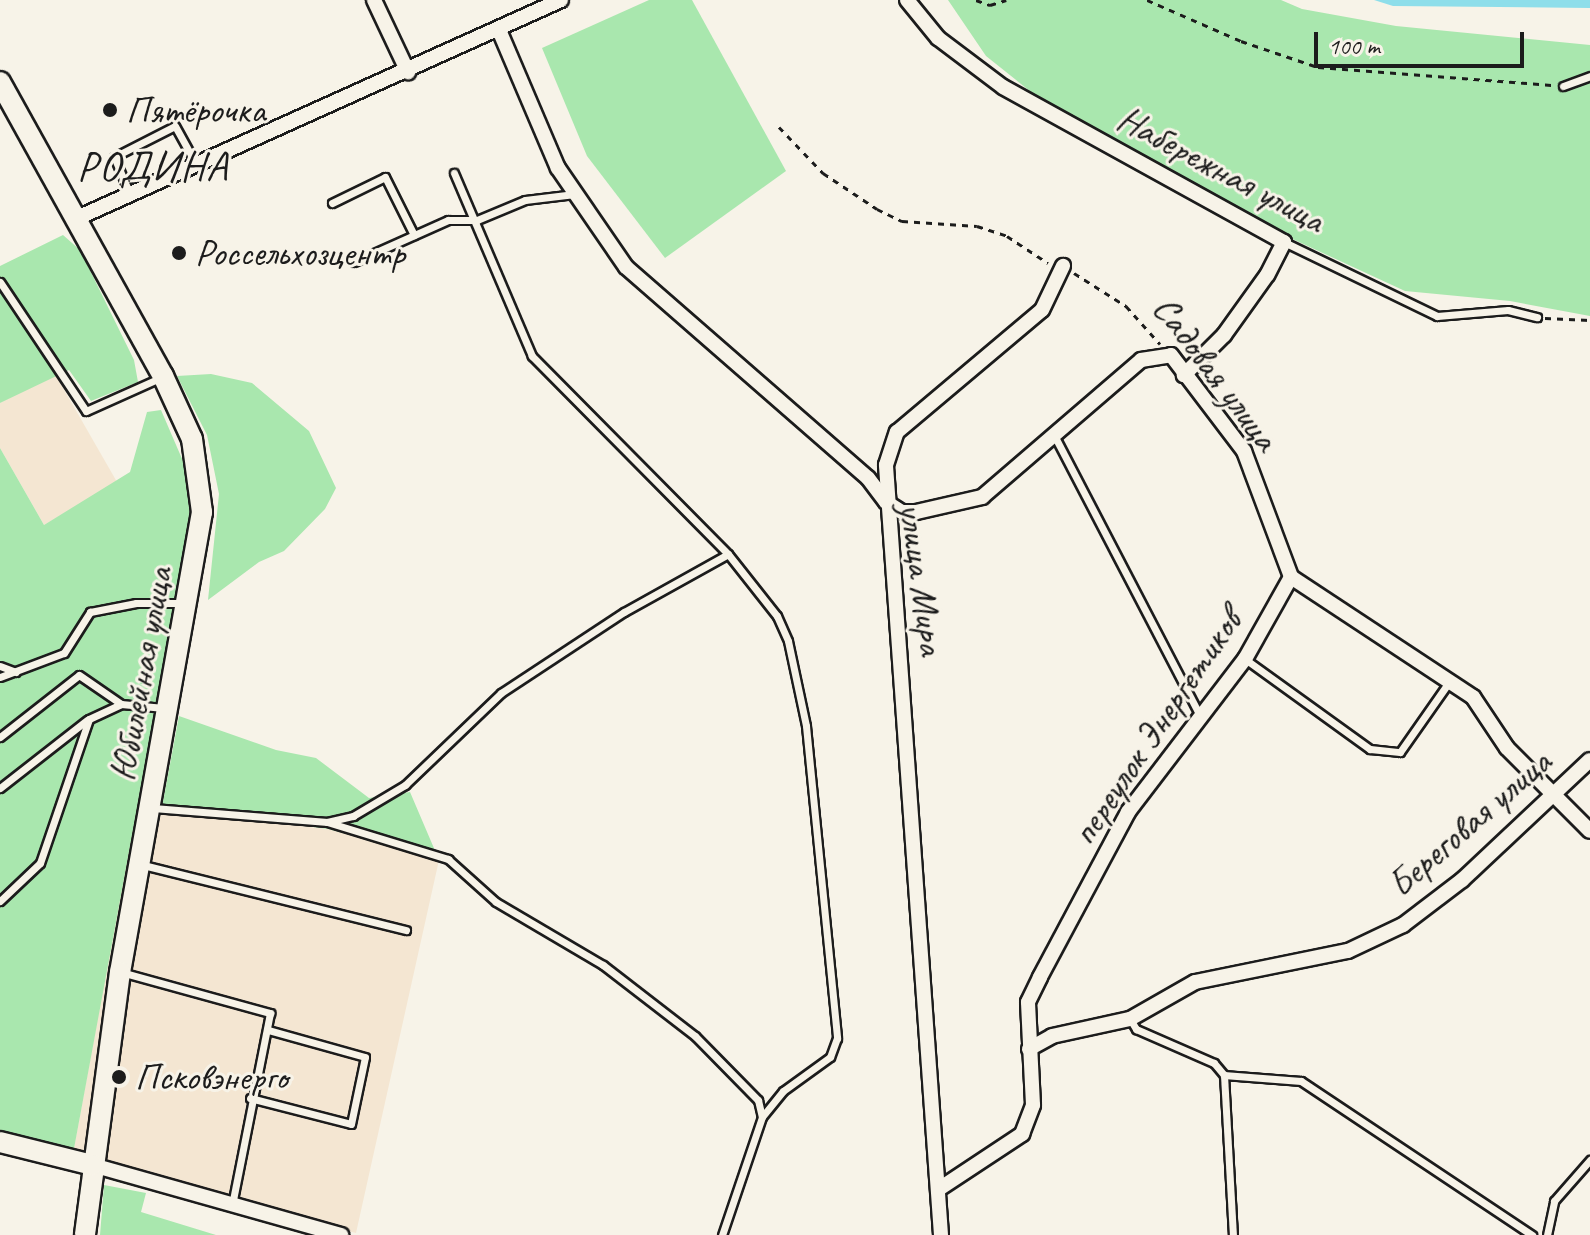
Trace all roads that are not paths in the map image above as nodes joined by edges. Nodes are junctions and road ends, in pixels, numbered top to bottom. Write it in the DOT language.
graph roads {
  1 [pos="374,0"];
  2 [pos="561,0"];
  3 [pos="907,0"];
  4 [pos="499,30"];
  5 [pos="408,72"];
  6 [pos="1590,76"];
  7 [pos="0,82"];
  8 [pos="1563,86"];
  9 [pos="196,164"];
  10 [pos="454,173"];
  11 [pos="129,192"];
  12 [pos="575,194"];
  13 [pos="332,203"];
  14 [pos="75,219"];
  15 [pos="477,220"];
  16 [pos="414,235"];
  17 [pos="1284,242"];
  18 [pos="354,262"];
  19 [pos="1063,266"];
  20 [pos="0,282"];
  21 [pos="1537,317"];
  22 [pos="1184,375"];
  23 [pos="163,376"];
  24 [pos="1055,437"];
  25 [pos="886,502"];
  26 [pos="728,554"];
  27 [pos="1291,577"];
  28 [pos="189,603"];
  29 [pos="1245,659"];
  30 [pos="0,666"];
  31 [pos="17,673"];
  32 [pos="0,677"];
  33 [pos="1451,680"];
  34 [pos="121,704"];
  35 [pos="170,708"];
  36 [pos="1201,718"];
  37 [pos="89,719"];
  38 [pos="0,737"];
  39 [pos="1590,760"];
  40 [pos="0,788"];
  41 [pos="1552,797"];
  42 [pos="153,808"];
  43 [pos="327,822"];
  44 [pos="1590,831"];
  45 [pos="141,865"];
  46 [pos="0,901"];
  47 [pos="406,930"];
  48 [pos="120,972"];
  49 [pos="1130,1019"];
  50 [pos="268,1030"];
  51 [pos="1029,1049"];
  52 [pos="1224,1075"];
  53 [pos="250,1098"];
  54 [pos="762,1117"];
  55 [pos="0,1142"];
  56 [pos="1590,1160"];
  57 [pos="92,1165"];
  58 [pos="939,1189"];
  59 [pos="232,1205"];
  60 [pos="85,1235"];
  61 [pos="341,1235"];
  62 [pos="722,1235"];
  63 [pos="941,1235"];
  64 [pos="1233,1235"];
  65 [pos="1532,1235"];
  66 [pos="1547,1235"];
  1 -- 5 [label="street"];
  2 -- 4 [label="street"];
  3 -- 17 [label="street, Набережная улица"];
  4 -- 5 [label="street"];
  4 -- 12 [label="street, улица Мира"];
  5 -- 9 [label="street"];
  6 -- 8 [label="lane"];
  7 -- 14 [label="street, Юбилейная улица"];
  9 -- 11 [label="street"];
  9 -- 11 [label="lane"];
  10 -- 15 [label="lane"];
  11 -- 14 [label="street"];
  12 -- 15 [label="lane"];
  12 -- 25 [label="street, улица Мира"];
  13 -- 16 [label="lane"];
  14 -- 23 [label="street, Юбилейная улица"];
  15 -- 16 [label="lane"];
  15 -- 26 [label="lane"];
  16 -- 18 [label="lane"];
  17 -- 21 [label="lane, Набережная улица"];
  17 -- 22 [label="street"];
  19 -- 25 [label="street"];
  20 -- 23 [label="lane"];
  22 -- 24 [label="street, Садовая улица"];
  22 -- 27 [label="street, Садовая улица"];
  23 -- 28 [label="street, Юбилейная улица"];
  24 -- 25 [label="street"];
  24 -- 36 [label="lane"];
  25 -- 58 [label="street, улица Мира"];
  26 -- 43 [label="lane"];
  26 -- 54 [label="lane"];
  27 -- 29 [label="street, переулок Энергетиков"];
  27 -- 33 [label="street"];
  28 -- 31 [label="lane"];
  28 -- 35 [label="street, Юбилейная улица"];
  29 -- 33 [label="lane"];
  29 -- 36 [label="street, переулок Энергетиков"];
  30 -- 31 [label="lane"];
  31 -- 32 [label="lane"];
  33 -- 41 [label="street"];
  34 -- 35 [label="lane"];
  34 -- 37 [label="lane"];
  34 -- 38 [label="lane"];
  35 -- 42 [label="street, Юбилейная улица"];
  36 -- 51 [label="street, переулок Энергетиков"];
  37 -- 40 [label="lane"];
  37 -- 46 [label="lane"];
  39 -- 41 [label="street, Береговая улица"];
  41 -- 44 [label="street"];
  41 -- 49 [label="street, Береговая улица"];
  42 -- 43 [label="lane"];
  42 -- 45 [label="street, Юбилейная улица"];
  43 -- 54 [label="lane"];
  45 -- 47 [label="lane"];
  45 -- 48 [label="street, Юбилейная улица"];
  48 -- 50 [label="lane"];
  48 -- 57 [label="street, Юбилейная улица"];
  49 -- 51 [label="street, Береговая улица"];
  49 -- 52 [label="lane"];
  50 -- 53 [label="lane"];
  50 -- 53 [label="lane"];
  51 -- 58 [label="street, переулок Энергетиков"];
  52 -- 64 [label="lane"];
  52 -- 65 [label="lane"];
  53 -- 59 [label="lane"];
  54 -- 62 [label="lane"];
  55 -- 57 [label="street"];
  56 -- 66 [label="lane"];
  57 -- 59 [label="street"];
  57 -- 60 [label="street, Юбилейная улица"];
  58 -- 63 [label="street, улица Мира"];
  59 -- 61 [label="street"];
}
